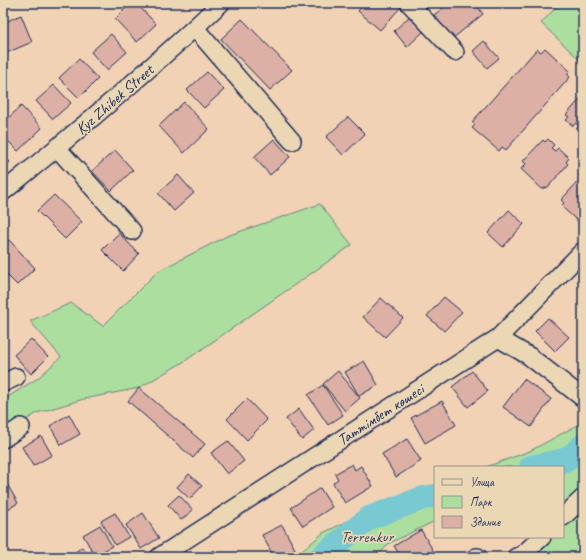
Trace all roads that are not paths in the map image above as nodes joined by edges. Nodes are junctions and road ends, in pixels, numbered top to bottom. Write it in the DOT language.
graph roads {
  1 [pos="221,3"];
  2 [pos="409,3"];
  3 [pos="194,28"];
  4 [pos="455,52"];
  5 [pos="292,140"];
  6 [pos="57,148"];
  7 [pos="3,192"];
  8 [pos="132,231"];
  9 [pos="583,251"];
  10 [pos="498,338"];
  11 [pos="583,398"];
  12 [pos="21,427"];
  13 [pos="3,439"];
  14 [pos="583,498"];
  15 [pos="564,516"];
  16 [pos="541,538"];
  17 [pos="159,557"];
  18 [pos="516,557"];
  1 -- 3 [label="street, Kyz Zhibek Street"];
  2 -- 4 [label="street"];
  3 -- 5 [label="street"];
  3 -- 6 [label="street, Kyz Zhibek Street"];
  6 -- 7 [label="street, Kyz Zhibek Street"];
  6 -- 8 [label="street"];
  9 -- 10 [label="street, Таттімбет көшесі"];
  10 -- 11 [label="street"];
  10 -- 17 [label="street, Таттімбет көшесі"];
  12 -- 13 [label="street"];
  14 -- 15 [label="street"];
  16 -- 18 [label="street"];
}
